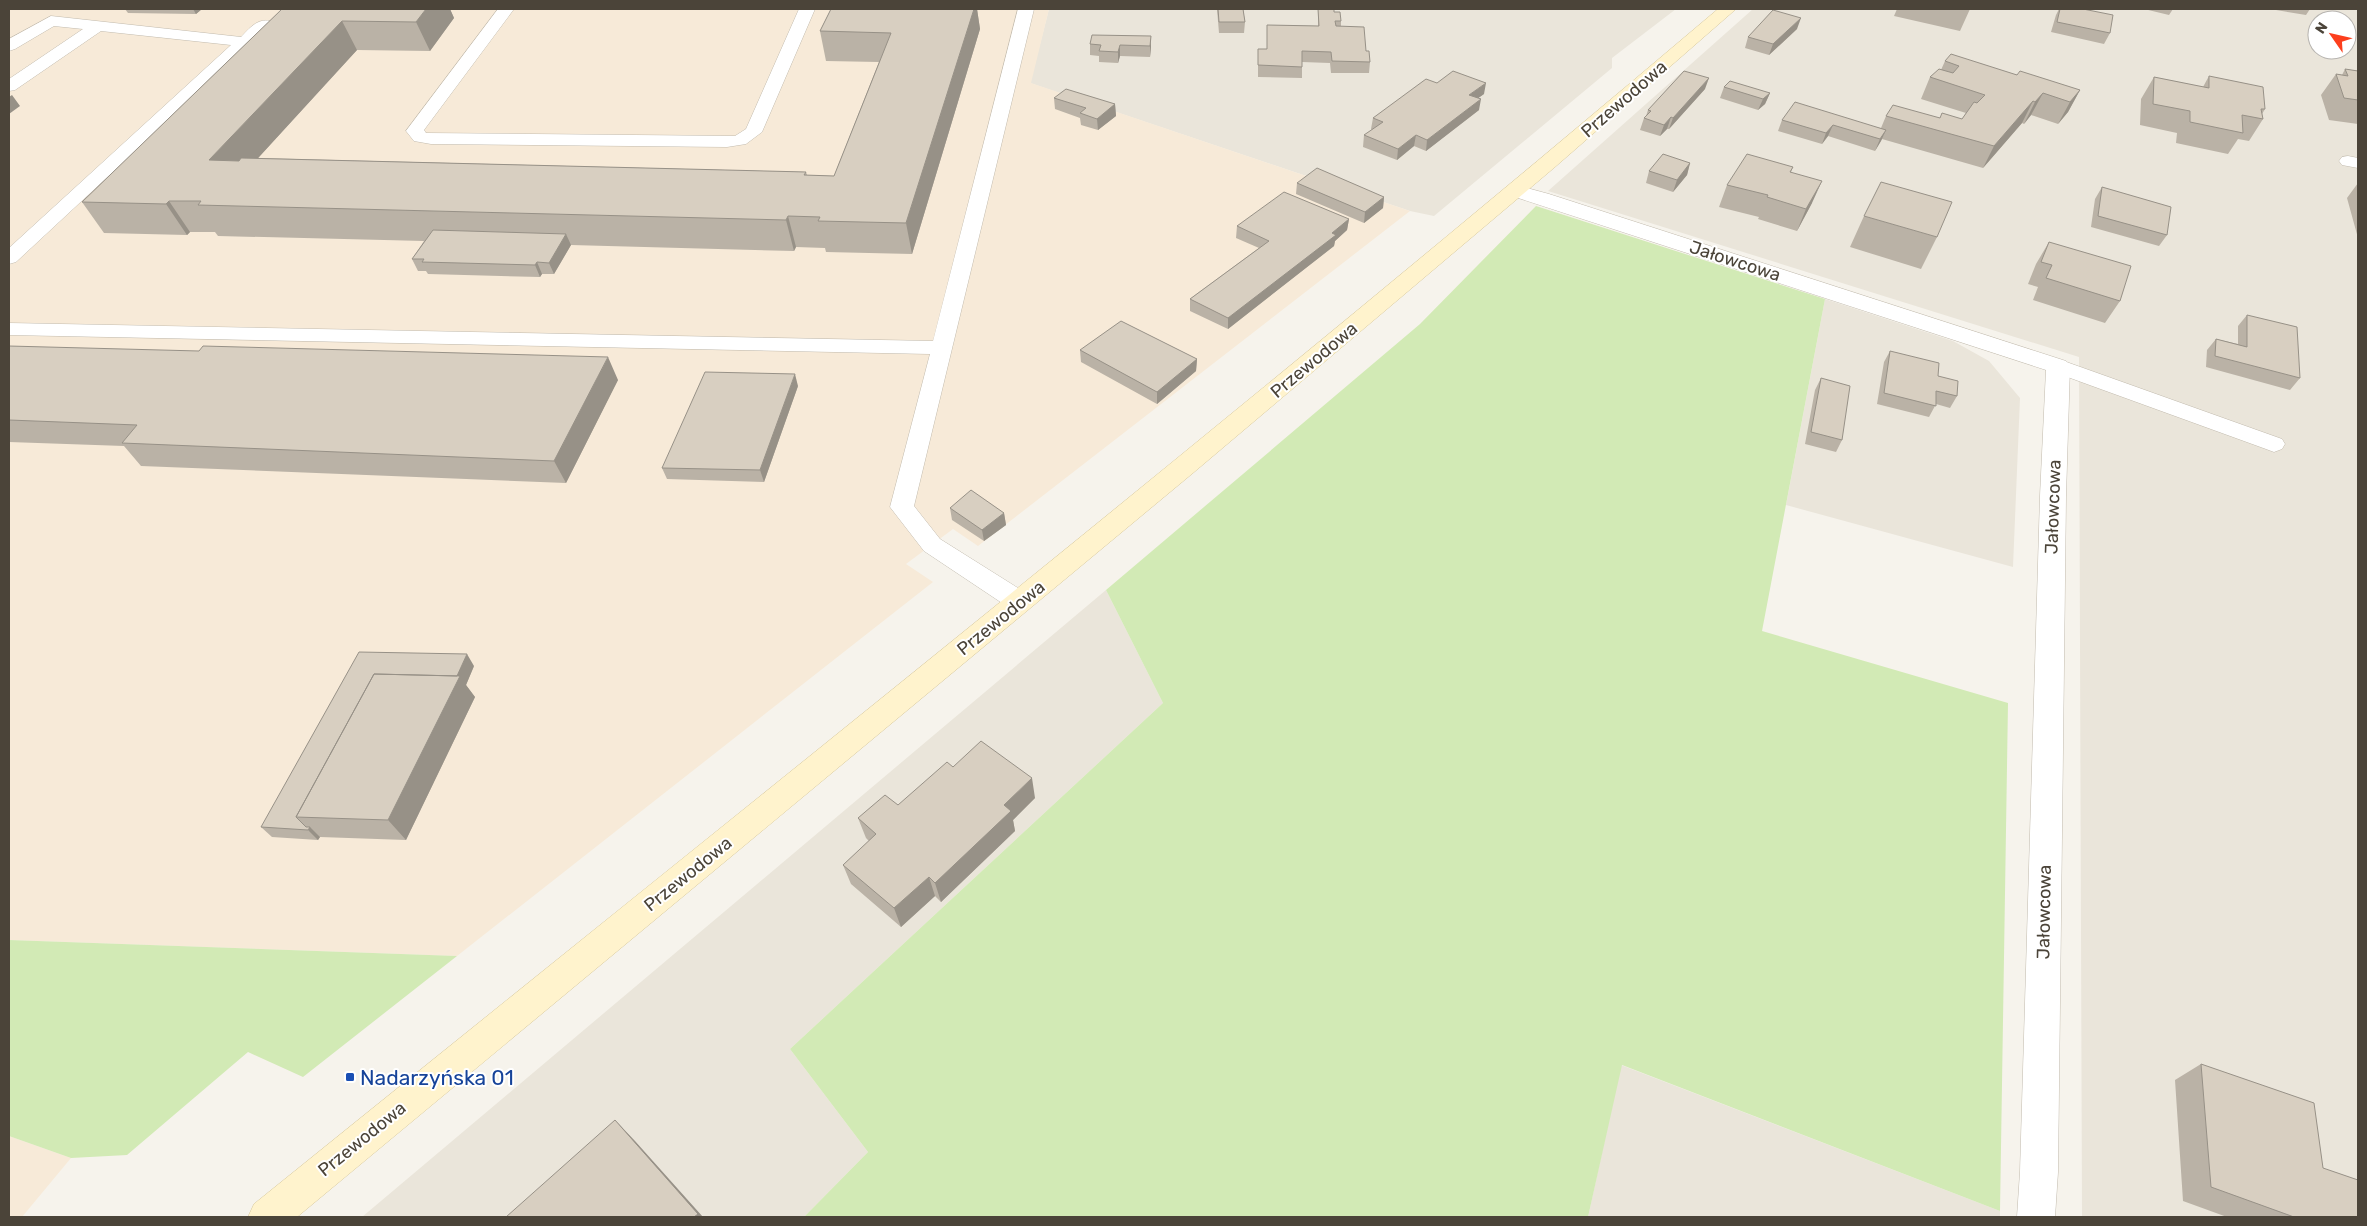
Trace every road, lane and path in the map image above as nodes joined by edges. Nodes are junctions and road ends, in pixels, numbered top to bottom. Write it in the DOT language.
graph roads {
  1 [pos="506,9"];
  2 [pos="807,9"];
  3 [pos="1026,9"];
  4 [pos="1728,9"];
  5 [pos="270,18"];
  6 [pos="98,26"];
  7 [pos="243,42"];
  8 [pos="9,46"];
  9 [pos="9,86"];
  10 [pos="1516,191"];
  11 [pos="9,258"];
  12 [pos="9,329"];
  13 [pos="942,348"];
  14 [pos="2058,366"];
  15 [pos="2274,444"];
  16 [pos="1020,602"];
  17 [pos="267,1217"];
  18 [pos="2036,1217"];
  1 -- 2 [label="lane"];
  3 -- 13 [label="lane"];
  4 -- 10 [label="street, Przewodowa"];
  5 -- 7 [label="lane"];
  6 -- 7 [label="lane"];
  6 -- 8 [label="lane"];
  6 -- 9 [label="lane"];
  7 -- 11 [label="lane"];
  10 -- 14 [label="street, Jałowcowa"];
  10 -- 16 [label="street, Przewodowa"];
  12 -- 13 [label="lane"];
  13 -- 16 [label="lane"];
  14 -- 15 [label="lane"];
  14 -- 18 [label="street, Jałowcowa"];
  16 -- 17 [label="street, Przewodowa"];
}
